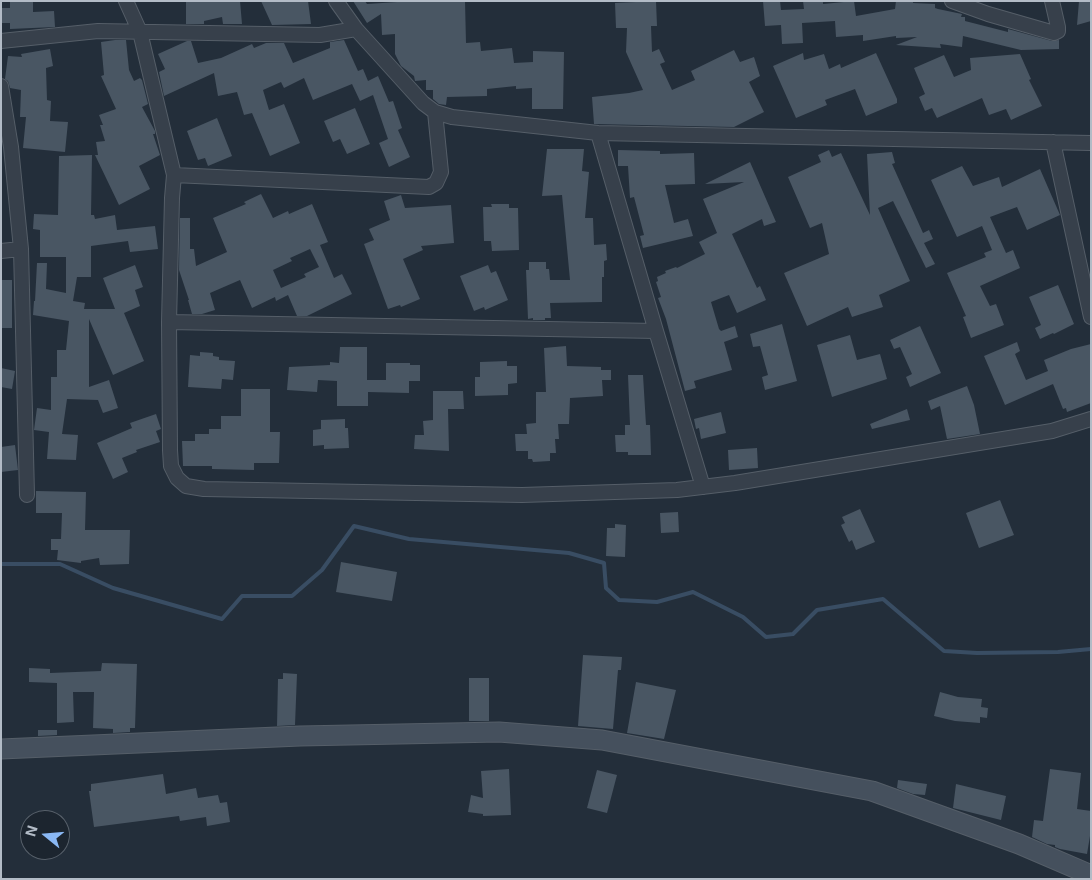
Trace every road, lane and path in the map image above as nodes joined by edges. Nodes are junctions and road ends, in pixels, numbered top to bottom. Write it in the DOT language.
graph roads {
  1 [pos="126,1"];
  2 [pos="336,1"];
  3 [pos="952,1"];
  4 [pos="1052,1"];
  5 [pos="356,29"];
  6 [pos="140,32"];
  7 [pos="1,41"];
  8 [pos="2,94"];
  9 [pos="435,112"];
  10 [pos="598,133"];
  11 [pos="1053,142"];
  12 [pos="1091,143"];
  13 [pos="174,175"];
  14 [pos="21,249"];
  15 [pos="1,251"];
  16 [pos="1091,317"];
  17 [pos="169,322"];
  18 [pos="656,331"];
  19 [pos="1091,419"];
  20 [pos="703,487"];
  21 [pos="27,495"];
  22 [pos="1,750"];
  23 [pos="1091,875"];
  1 -- 6 [label="street"];
  2 -- 5 [label="street"];
  3 -- 4 [label="street"];
  5 -- 6 [label="street"];
  5 -- 9 [label="street"];
  6 -- 7 [label="street"];
  6 -- 13 [label="street"];
  8 -- 14 [label="street"];
  9 -- 10 [label="street"];
  9 -- 13 [label="street"];
  10 -- 11 [label="street"];
  10 -- 18 [label="street"];
  11 -- 12 [label="street"];
  11 -- 16 [label="street"];
  13 -- 17 [label="street"];
  14 -- 15 [label="street"];
  14 -- 21 [label="street"];
  17 -- 18 [label="street"];
  17 -- 20 [label="street"];
  18 -- 20 [label="street"];
  19 -- 20 [label="street"];
  22 -- 23 [label="street"];
}
